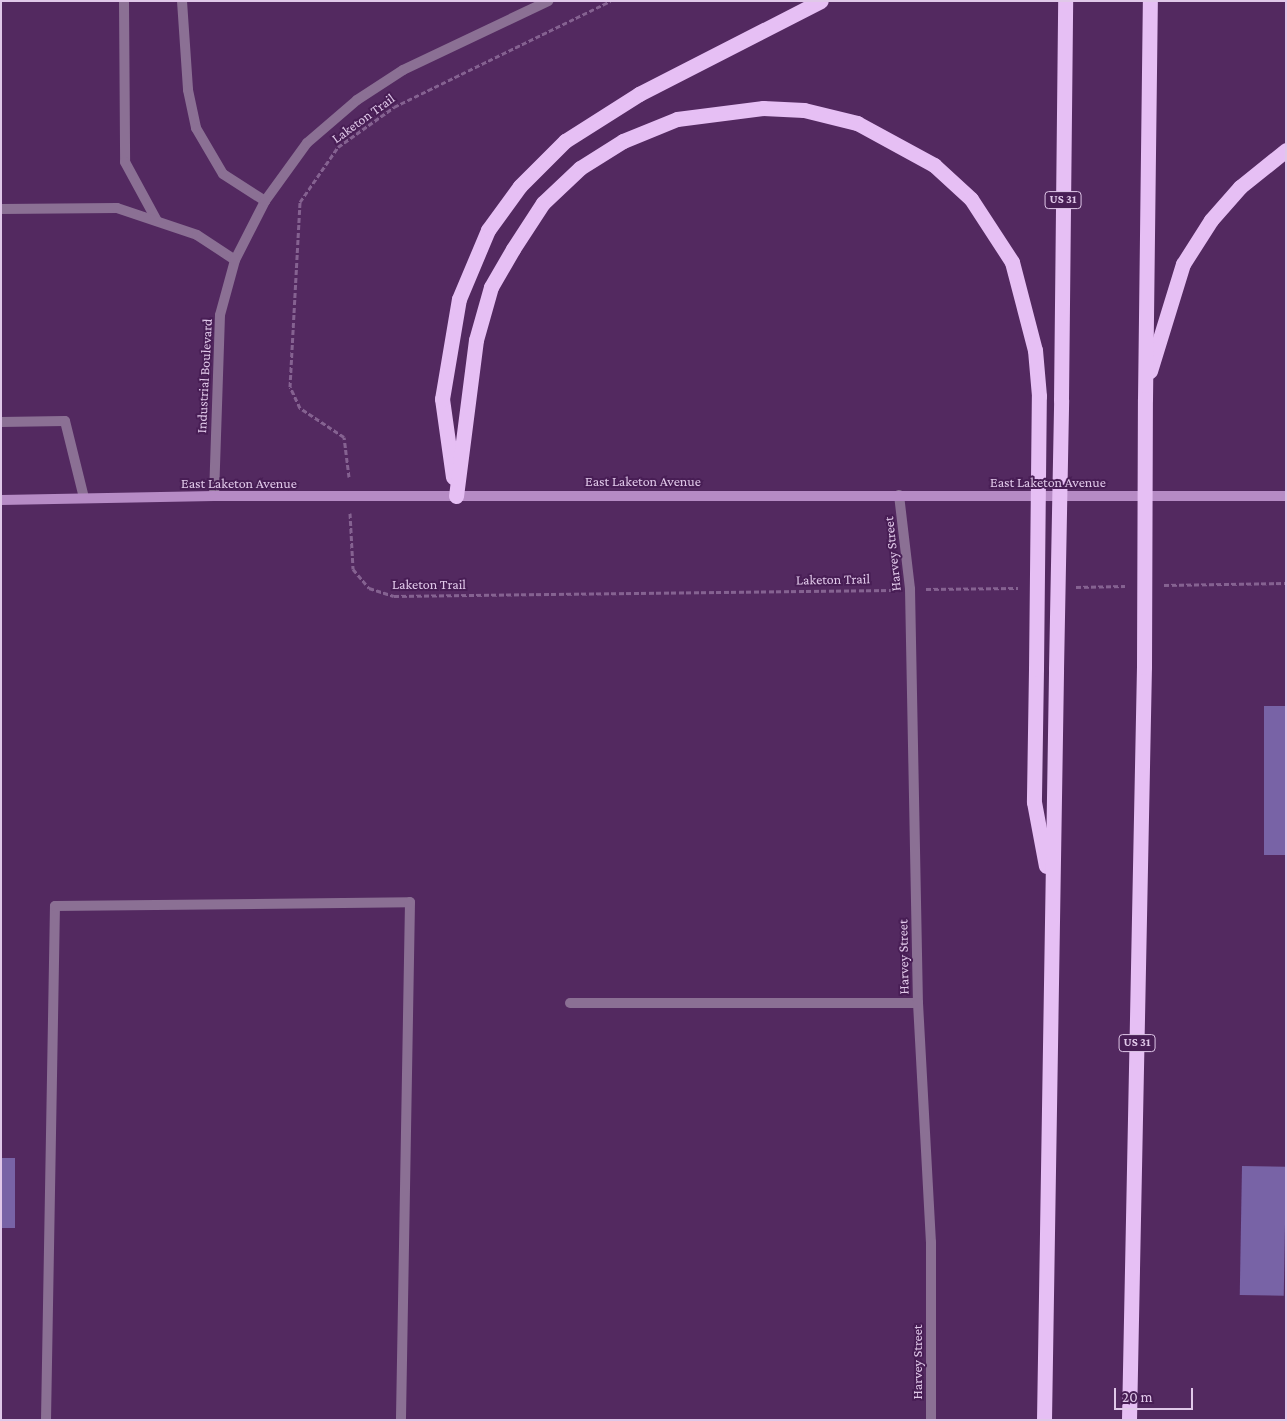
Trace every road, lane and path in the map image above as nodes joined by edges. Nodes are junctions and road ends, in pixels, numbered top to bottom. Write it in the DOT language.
graph roads {
  1 [pos="124,1"];
  2 [pos="182,1"];
  3 [pos="548,1"];
  4 [pos="610,1"];
  5 [pos="822,1"];
  6 [pos="1065,1"];
  7 [pos="1150,1"];
  8 [pos="1286,150"];
  9 [pos="265,201"];
  10 [pos="1,209"];
  11 [pos="156,221"];
  12 [pos="235,260"];
  13 [pos="1145,393"];
  14 [pos="1,422"];
  15 [pos="900,495"];
  16 [pos="214,496"];
  17 [pos="456,496"];
  18 [pos="1286,496"];
  19 [pos="84,498"];
  20 [pos="350,498"];
  21 [pos="1,500"];
  22 [pos="1286,583"];
  23 [pos="1128,586"];
  24 [pos="1157,586"];
  25 [pos="1068,587"];
  26 [pos="1029,588"];
  27 [pos="910,590"];
  28 [pos="1052,902"];
  29 [pos="570,1003"];
  30 [pos="918,1003"];
  31 [pos="46,1420"];
  32 [pos="401,1420"];
  33 [pos="931,1420"];
  34 [pos="1044,1420"];
  35 [pos="1129,1420"];
  1 -- 11 [label="street"];
  2 -- 9 [label="street"];
  3 -- 9 [label="street, Industrial Boulevard"];
  4 -- 20 [label="path, Laketon Trail"];
  5 -- 17 [label="highway"];
  6 -- 28 [label="highway, US 31, bridge"];
  7 -- 13 [label="highway, US 31"];
  8 -- 13 [label="highway"];
  9 -- 12 [label="street, Industrial Boulevard"];
  10 -- 11 [label="street"];
  11 -- 12 [label="street"];
  12 -- 16 [label="street, Industrial Boulevard"];
  13 -- 35 [label="highway, US 31, bridge"];
  14 -- 19 [label="street"];
  15 -- 17 [label="main road, East Laketon Avenue"];
  15 -- 18 [label="main road, East Laketon Avenue"];
  15 -- 27 [label="street, Harvey Street"];
  16 -- 19 [label="main road, East Laketon Avenue"];
  16 -- 20 [label="main road, East Laketon Avenue"];
  17 -- 20 [label="main road, East Laketon Avenue"];
  17 -- 28 [label="highway, bridge"];
  19 -- 21 [label="main road, East Laketon Avenue"];
  20 -- 27 [label="path, Laketon Trail"];
  22 -- 24 [label="path"];
  23 -- 25 [label="path"];
  26 -- 27 [label="path, Laketon Trail"];
  27 -- 30 [label="street, Harvey Street"];
  28 -- 34 [label="highway, US 31"];
  29 -- 30 [label="street"];
  30 -- 33 [label="street, Harvey Street"];
  31 -- 32 [label="street"];
}
